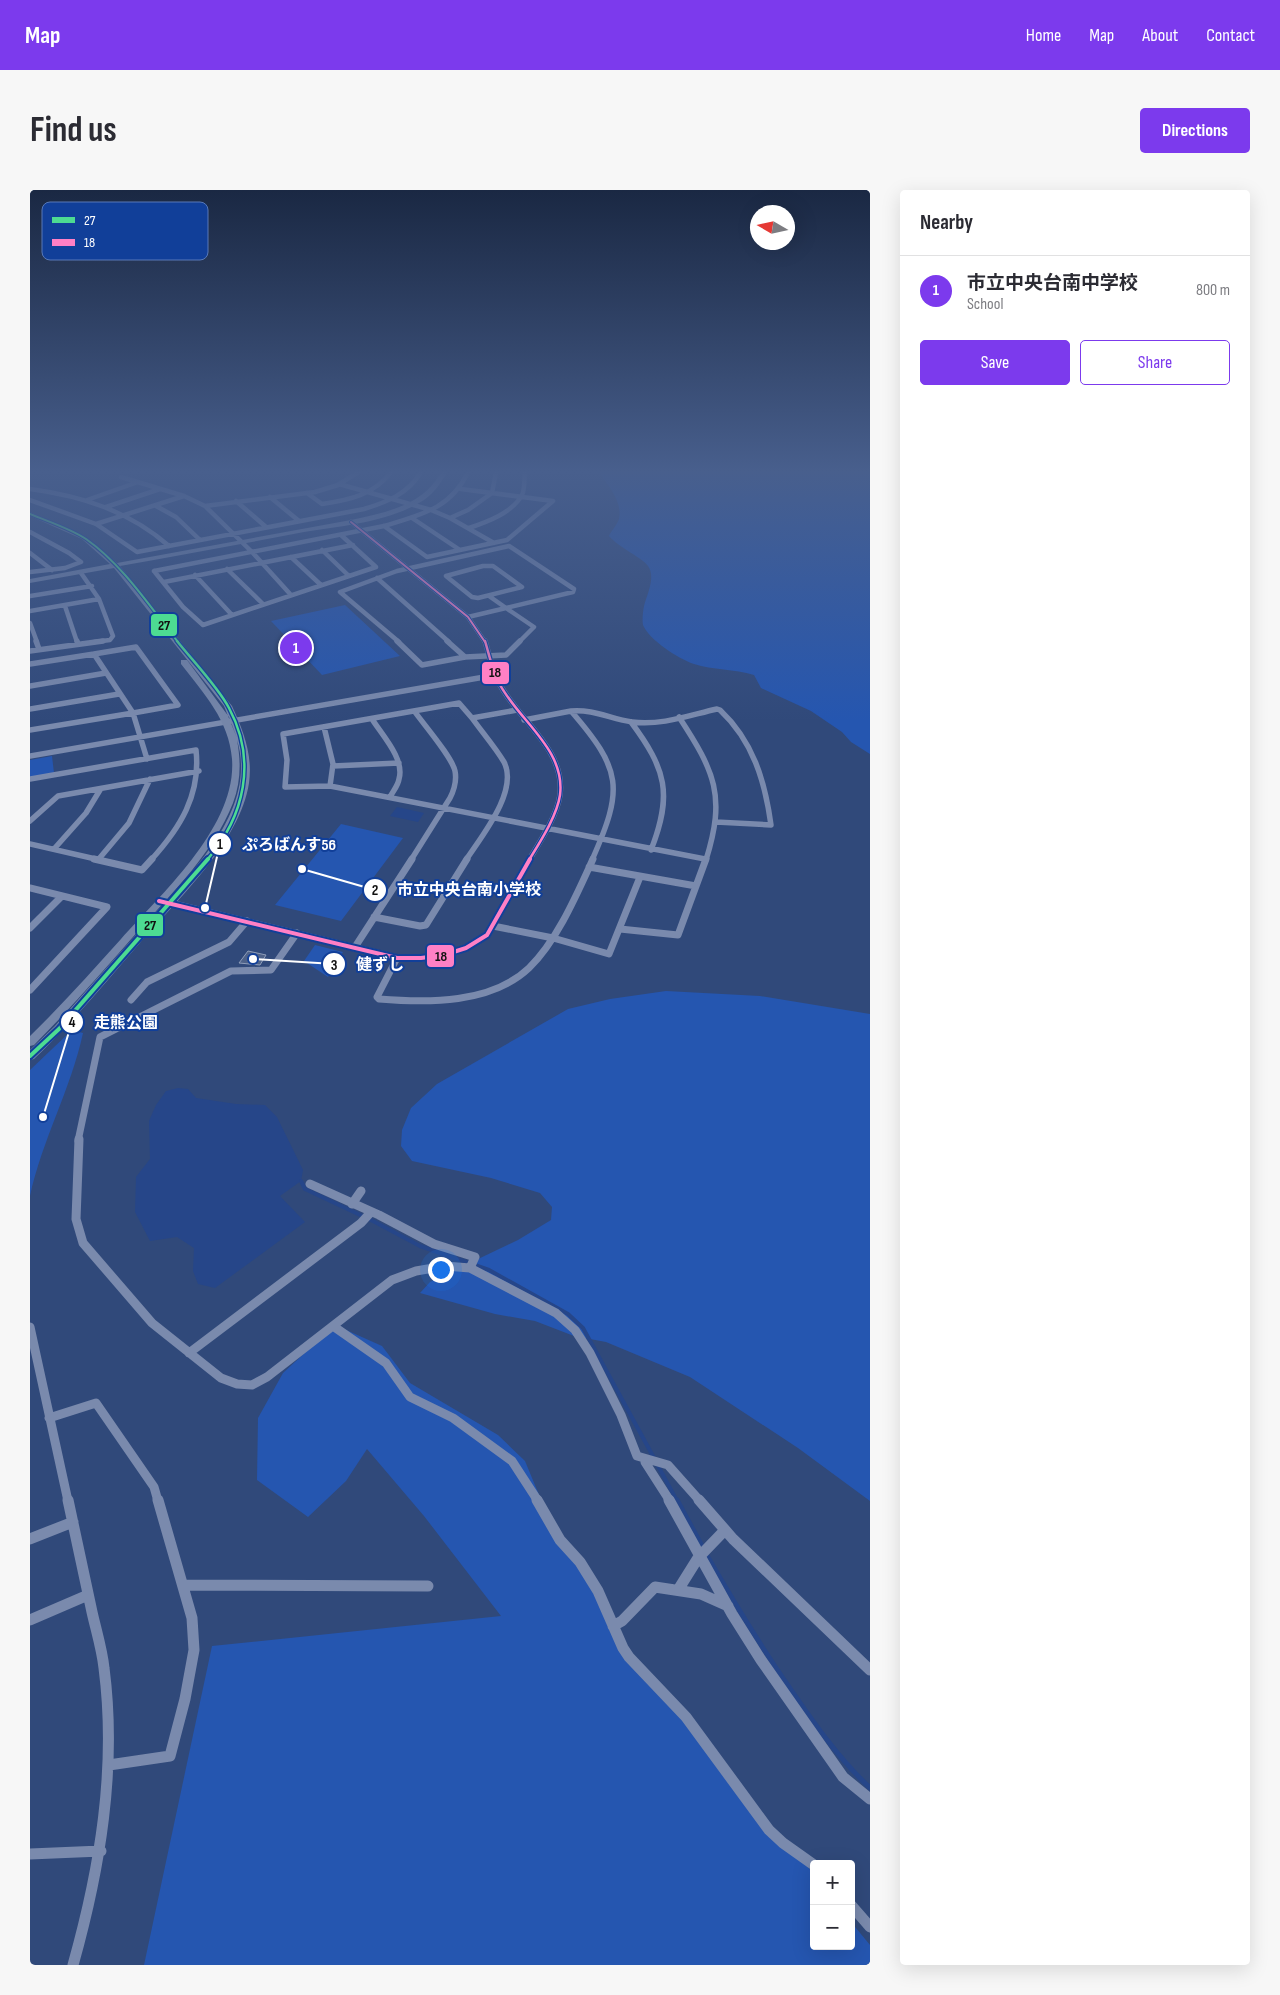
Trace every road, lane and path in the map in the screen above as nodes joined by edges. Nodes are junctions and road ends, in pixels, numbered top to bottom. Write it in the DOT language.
graph roads {
  1 [pos="31,555"];
  2 [pos="71,555"];
  3 [pos="98,555"];
  4 [pos="101,555"];
  5 [pos="181,555"];
  6 [pos="237,555"];
  7 [pos="255,555"];
  8 [pos="301,555"];
  9 [pos="327,555"];
  10 [pos="363,555"];
  11 [pos="394,555"];
  12 [pos="424,555"];
  13 [pos="437,555"];
  14 [pos="470,555"];
  15 [pos="522,555"];
  16 [pos="291,557"];
  17 [pos="447,560"];
  18 [pos="261,562"];
  19 [pos="114,568"];
  20 [pos="410,568"];
  21 [pos="228,569"];
  22 [pos="52,570"];
  23 [pos="30,572"];
  24 [pos="459,572"];
  25 [pos="81,573"];
  26 [pos="195,576"];
  27 [pos="348,576"];
  28 [pos="377,578"];
  29 [pos="30,581"];
  30 [pos="164,582"];
  31 [pos="321,585"];
  32 [pos="92,586"];
  33 [pos="291,595"];
  34 [pos="30,596"];
  35 [pos="489,596"];
  36 [pos="99,599"];
  37 [pos="263,604"];
  38 [pos="65,606"];
  39 [pos="506,608"];
  40 [pos="30,611"];
  41 [pos="232,615"];
  42 [pos="468,617"];
  43 [pos="30,622"];
  44 [pos="78,644"];
  45 [pos="39,649"];
  46 [pos="30,651"];
  47 [pos="94,654"];
  48 [pos="490,656"];
  49 [pos="465,658"];
  50 [pos="30,664"];
  51 [pos="106,673"];
  52 [pos="496,675"];
  53 [pos="30,686"];
  54 [pos="119,694"];
  55 [pos="30,708"];
  56 [pos="518,710"];
  57 [pos="572,710"];
  58 [pos="415,712"];
  59 [pos="133,713"];
  60 [pos="679,717"];
  61 [pos="472,718"];
  62 [pos="372,719"];
  63 [pos="524,720"];
  64 [pos="232,721"];
  65 [pos="631,722"];
  66 [pos="324,727"];
  67 [pos="30,730"];
  68 [pos="141,737"];
  69 [pos="30,756"];
  70 [pos="147,759"];
  71 [pos="399,763"];
  72 [pos="333,766"];
  73 [pos="199,771"];
  74 [pos="30,779"];
  75 [pos="150,779"];
  76 [pos="330,786"];
  77 [pos="100,790"];
  78 [pos="390,797"];
  79 [pos="444,809"];
  80 [pos="494,818"];
  81 [pos="30,822"];
  82 [pos="716,822"];
  83 [pos="547,829"];
  84 [pos="601,840"];
  85 [pos="30,844"];
  86 [pos="54,849"];
  87 [pos="651,850"];
  88 [pos="705,859"];
  89 [pos="98,860"];
  90 [pos="589,867"];
  91 [pos="640,877"];
  92 [pos="696,886"];
  93 [pos="30,888"];
  94 [pos="62,896"];
  95 [pos="159,901"];
  96 [pos="170,903"];
  97 [pos="374,917"];
  98 [pos="247,921"];
  99 [pos="492,926"];
  100 [pos="30,928"];
  101 [pos="620,929"];
  102 [pos="298,933"];
  103 [pos="553,938"];
  104 [pos="355,947"];
  105 [pos="397,958"];
  106 [pos="30,990"];
  107 [pos="131,1000"];
  108 [pos="30,1042"];
  109 [pos="30,1056"];
  110 [pos="310,1184"];
  111 [pos="361,1191"];
  112 [pos="352,1204"];
  113 [pos="371,1212"];
  114 [pos="470,1268"];
  115 [pos="30,1326"];
  116 [pos="334,1326"];
  117 [pos="189,1353"];
  118 [pos="49,1418"];
  119 [pos="645,1462"];
  120 [pos="73,1522"];
  121 [pos="725,1530"];
  122 [pos="30,1539"];
  123 [pos="699,1554"];
  124 [pos="184,1586"];
  125 [pos="428,1586"];
  126 [pos="678,1590"];
  127 [pos="88,1595"];
  128 [pos="728,1606"];
  129 [pos="30,1620"];
  130 [pos="613,1626"];
  131 [pos="870,1670"];
  132 [pos="108,1765"];
  133 [pos="870,1799"];
  134 [pos="101,1851"];
  135 [pos="30,1854"];
  136 [pos="810,1862"];
  137 [pos="855,1910"];
  138 [pos="870,1927"];
  139 [pos="73,1965"];
  1 -- 22 [label="street"];
  2 -- 22 [label="street"];
  3 -- 19 [label="street"];
  4 -- 19 [label="street"];
  5 -- 19 [label="street"];
  6 -- 30 [label="street"];
  7 -- 18 [label="street"];
  8 -- 16 [label="street"];
  9 -- 27 [label="street"];
  10 -- 27 [label="street"];
  11 -- 20 [label="street"];
  12 -- 13 [label="street"];
  14 -- 17 [label="street"];
  15 -- 39 [label="street"];
  16 -- 18 [label="street"];
  16 -- 31 [label="street"];
  17 -- 20 [label="street"];
  17 -- 24 [label="street"];
  18 -- 21 [label="street"];
  18 -- 33 [label="street"];
  19 -- 25 [label="street"];
  19 -- 64 [label="street"];
  20 -- 28 [label="street"];
  20 -- 42 [label="street"];
  21 -- 26 [label="street"];
  21 -- 37 [label="street"];
  22 -- 23 [label="street"];
  24 -- 35 [label="street"];
  24 -- 35 [label="street"];
  25 -- 29 [label="street"];
  25 -- 32 [label="street"];
  26 -- 30 [label="street"];
  26 -- 41 [label="street"];
  27 -- 31 [label="street"];
  28 -- 49 [label="street"];
  28 -- 49 [label="street"];
  30 -- 41 [label="street"];
  31 -- 33 [label="street"];
  32 -- 34 [label="street"];
  32 -- 36 [label="street"];
  33 -- 37 [label="street"];
  35 -- 39 [label="street"];
  36 -- 38 [label="street"];
  36 -- 44 [label="street"];
  37 -- 41 [label="street"];
  38 -- 40 [label="street"];
  38 -- 44 [label="street"];
  39 -- 42 [label="street"];
  39 -- 48 [label="street"];
  42 -- 48 [label="street"];
  43 -- 45 [label="street"];
  44 -- 45 [label="street"];
  45 -- 46 [label="street"];
  47 -- 50 [label="street"];
  47 -- 51 [label="street"];
  47 -- 59 [label="street"];
  48 -- 49 [label="street"];
  48 -- 52 [label="street"];
  51 -- 53 [label="street"];
  51 -- 54 [label="street"];
  52 -- 56 [label="street"];
  52 -- 64 [label="street"];
  54 -- 55 [label="street"];
  54 -- 59 [label="street"];
  56 -- 61 [label="street"];
  56 -- 63 [label="street"];
  57 -- 63 [label="street"];
  57 -- 65 [label="street"];
  57 -- 84 [label="street"];
  58 -- 61 [label="street"];
  58 -- 62 [label="street"];
  58 -- 79 [label="street"];
  59 -- 67 [label="street"];
  59 -- 68 [label="street"];
  60 -- 65 [label="street"];
  60 -- 82 [label="street"];
  60 -- 82 [label="street"];
  61 -- 80 [label="street"];
  62 -- 66 [label="street"];
  62 -- 71 [label="street"];
  63 -- 83 [label="street"];
  64 -- 68 [label="street"];
  64 -- 95 [label="street"];
  64 -- 96 [label="street"];
  65 -- 87 [label="street"];
  66 -- 72 [label="street"];
  66 -- 76 [label="street"];
  68 -- 69 [label="street"];
  68 -- 70 [label="street"];
  70 -- 73 [label="street"];
  70 -- 74 [label="street"];
  71 -- 72 [label="street"];
  71 -- 78 [label="street"];
  72 -- 76 [label="street"];
  73 -- 75 [label="street"];
  73 -- 89 [label="street"];
  75 -- 77 [label="street"];
  75 -- 89 [label="street"];
  76 -- 78 [label="street"];
  77 -- 81 [label="street"];
  77 -- 86 [label="street"];
  78 -- 79 [label="street"];
  79 -- 80 [label="street"];
  79 -- 97 [label="street"];
  80 -- 83 [label="street"];
  80 -- 97 [label="street"];
  82 -- 88 [label="street"];
  83 -- 84 [label="street"];
  83 -- 99 [label="street"];
  84 -- 87 [label="street"];
  84 -- 90 [label="street"];
  85 -- 86 [label="street"];
  86 -- 89 [label="street"];
  87 -- 88 [label="street"];
  88 -- 92 [label="street"];
  90 -- 91 [label="street"];
  90 -- 103 [label="street"];
  91 -- 92 [label="street"];
  91 -- 101 [label="street"];
  92 -- 101 [label="street"];
  93 -- 94 [label="street"];
  94 -- 100 [label="street"];
  94 -- 106 [label="street"];
  95 -- 96 [label="street"];
  95 -- 108 [label="street"];
  96 -- 98 [label="street"];
  96 -- 109 [label="street"];
  97 -- 104 [label="street"];
  98 -- 102 [label="street"];
  98 -- 107 [label="street"];
  99 -- 103 [label="street"];
  99 -- 105 [label="street"];
  101 -- 103 [label="street"];
  102 -- 104 [label="street"];
  102 -- 117 [label="street"];
  103 -- 105 [label="street"];
  104 -- 105 [label="street"];
  110 -- 112 [label="street"];
  111 -- 112 [label="street"];
  112 -- 113 [label="street"];
  113 -- 114 [label="street"];
  113 -- 117 [label="street"];
  114 -- 116 [label="street"];
  114 -- 119 [label="street"];
  115 -- 118 [label="street"];
  116 -- 117 [label="street"];
  116 -- 130 [label="street"];
  118 -- 120 [label="street"];
  118 -- 124 [label="street"];
  119 -- 121 [label="street"];
  119 -- 123 [label="street"];
  120 -- 122 [label="street"];
  120 -- 127 [label="street"];
  121 -- 123 [label="street"];
  121 -- 131 [label="street"];
  123 -- 126 [label="street"];
  123 -- 128 [label="street"];
  124 -- 125 [label="street"];
  124 -- 132 [label="street"];
  126 -- 128 [label="street"];
  126 -- 130 [label="street"];
  127 -- 129 [label="street"];
  127 -- 132 [label="street"];
  128 -- 133 [label="street"];
  130 -- 136 [label="street"];
  132 -- 134 [label="street"];
  134 -- 135 [label="street"];
  134 -- 139 [label="street"];
  137 -- 138 [label="street"];
}
